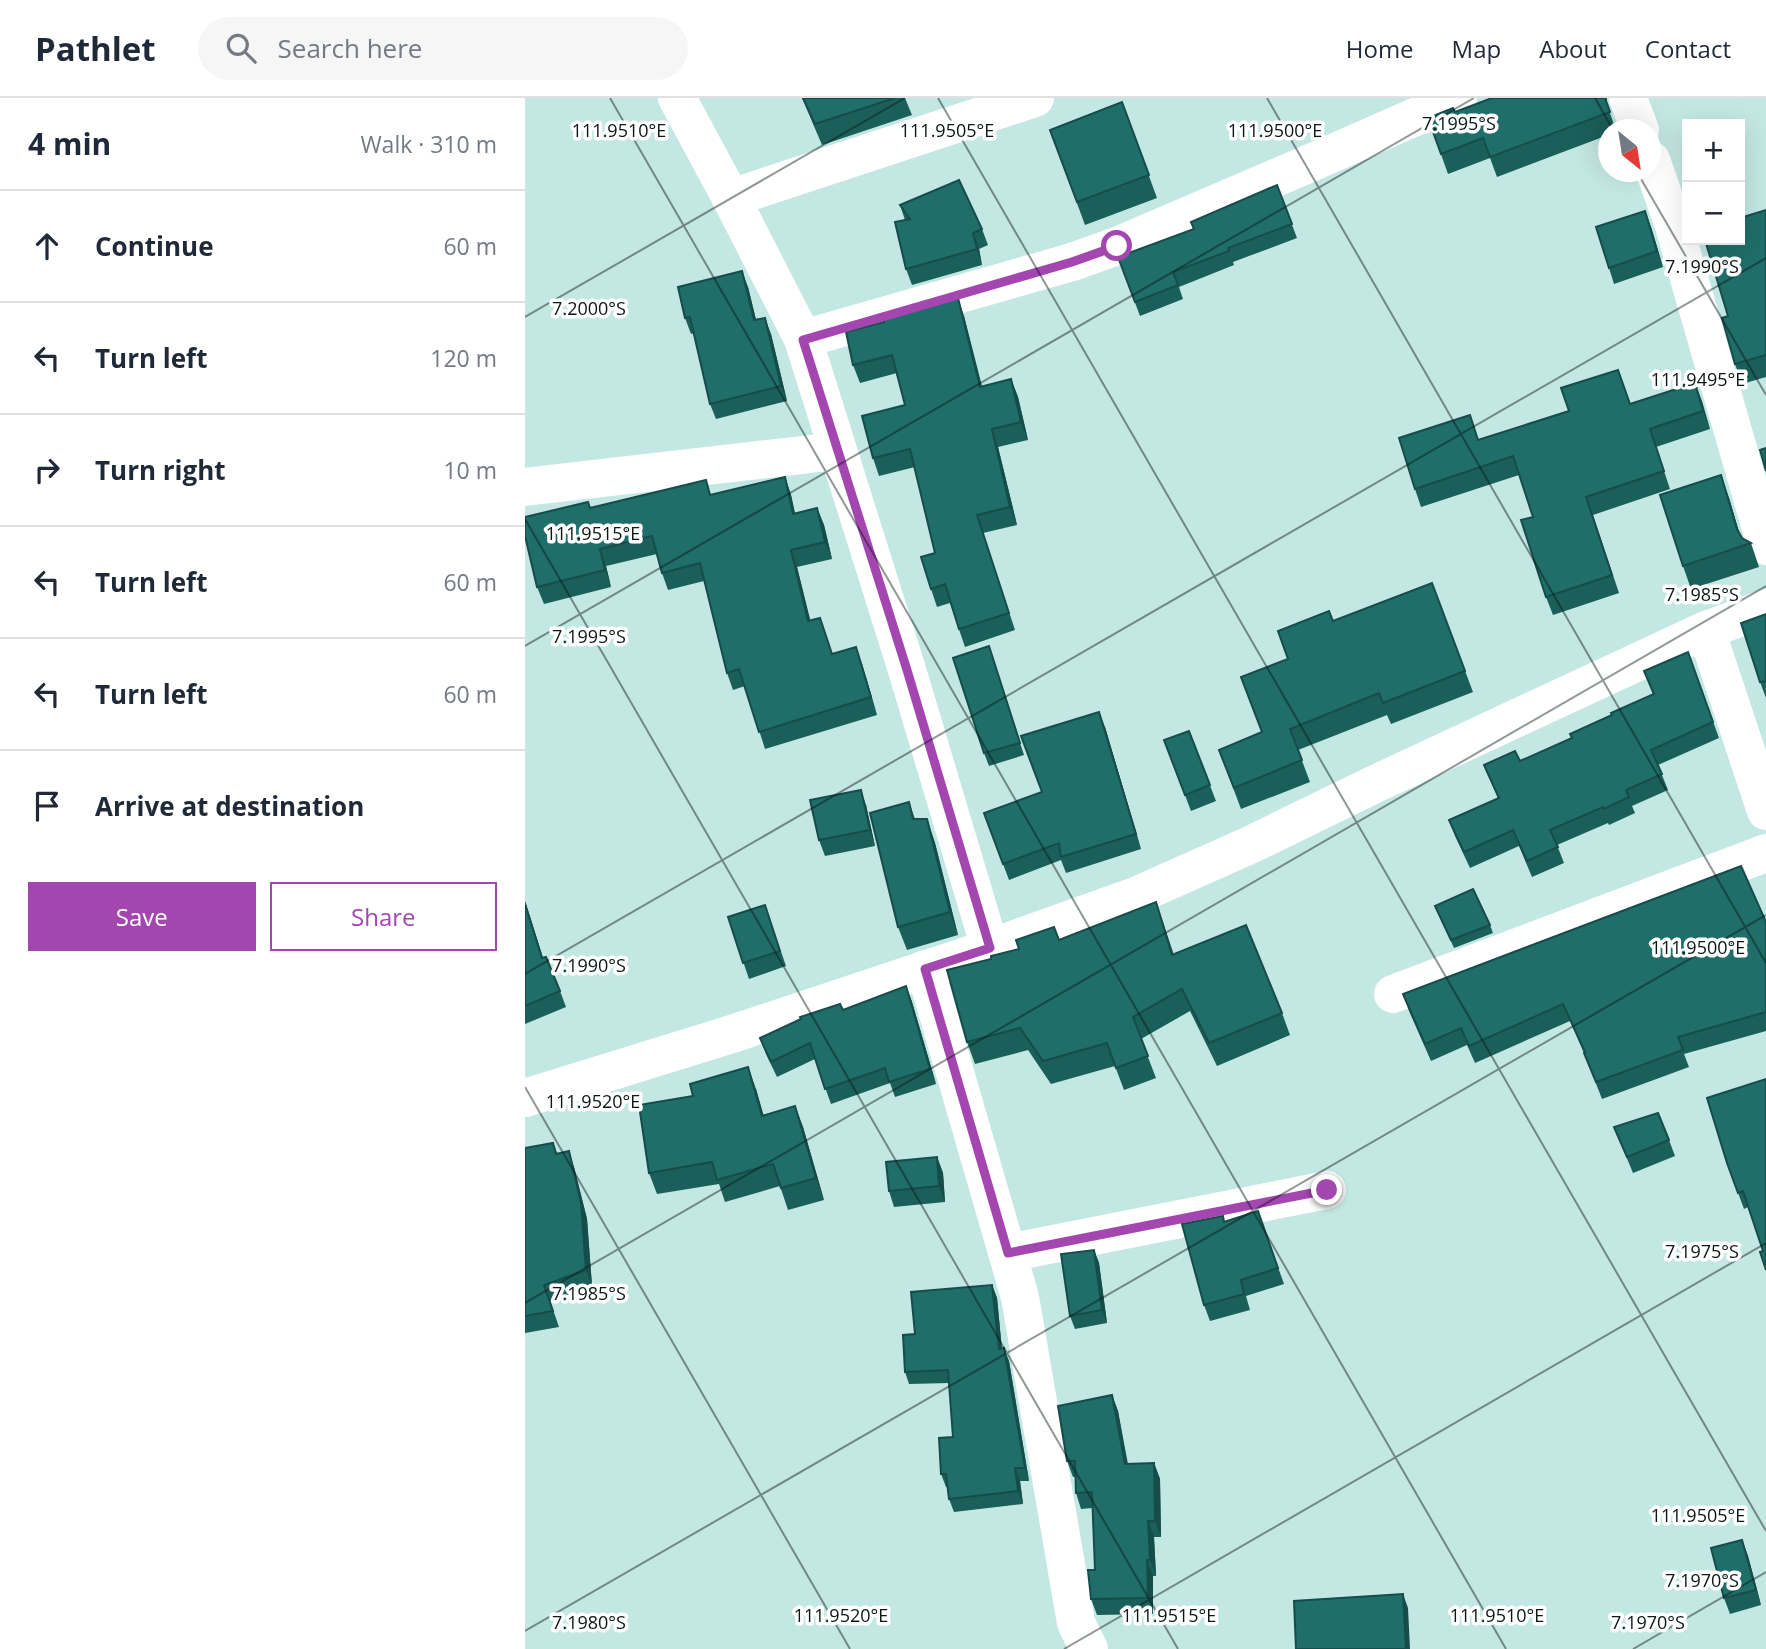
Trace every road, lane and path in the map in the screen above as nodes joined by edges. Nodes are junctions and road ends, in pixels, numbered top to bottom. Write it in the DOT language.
graph roads {
  1 [pos="677,98"];
  2 [pos="1035,98"];
  3 [pos="1458,98"];
  4 [pos="1628,98"];
  5 [pos="1636,119"];
  6 [pos="1658,182"];
  7 [pos="731,198"];
  8 [pos="803,340"];
  9 [pos="837,451"];
  10 [pos="525,487"];
  11 [pos="1766,546"];
  12 [pos="1766,608"];
  13 [pos="1706,630"];
  14 [pos="1766,811"];
  15 [pos="1766,853"];
  16 [pos="990,948"];
  17 [pos="925,969"];
  18 [pos="1393,994"];
  19 [pos="525,1098"];
  20 [pos="1327,1190"];
  21 [pos="1008,1253"];
  22 [pos="1089,1649"];
  1 -- 7 [label="street"];
  2 -- 7 [label="street"];
  3 -- 8 [label="street"];
  4 -- 5 [label="street"];
  6 -- 11 [label="street"];
  7 -- 8 [label="street"];
  8 -- 9 [label="street"];
  9 -- 10 [label="street"];
  9 -- 16 [label="street"];
  12 -- 13 [label="street"];
  13 -- 14 [label="street"];
  13 -- 16 [label="street"];
  15 -- 18 [label="street"];
  16 -- 17 [label="street"];
  17 -- 19 [label="street"];
  17 -- 21 [label="street"];
  20 -- 21 [label="street"];
  21 -- 22 [label="street"];
}
